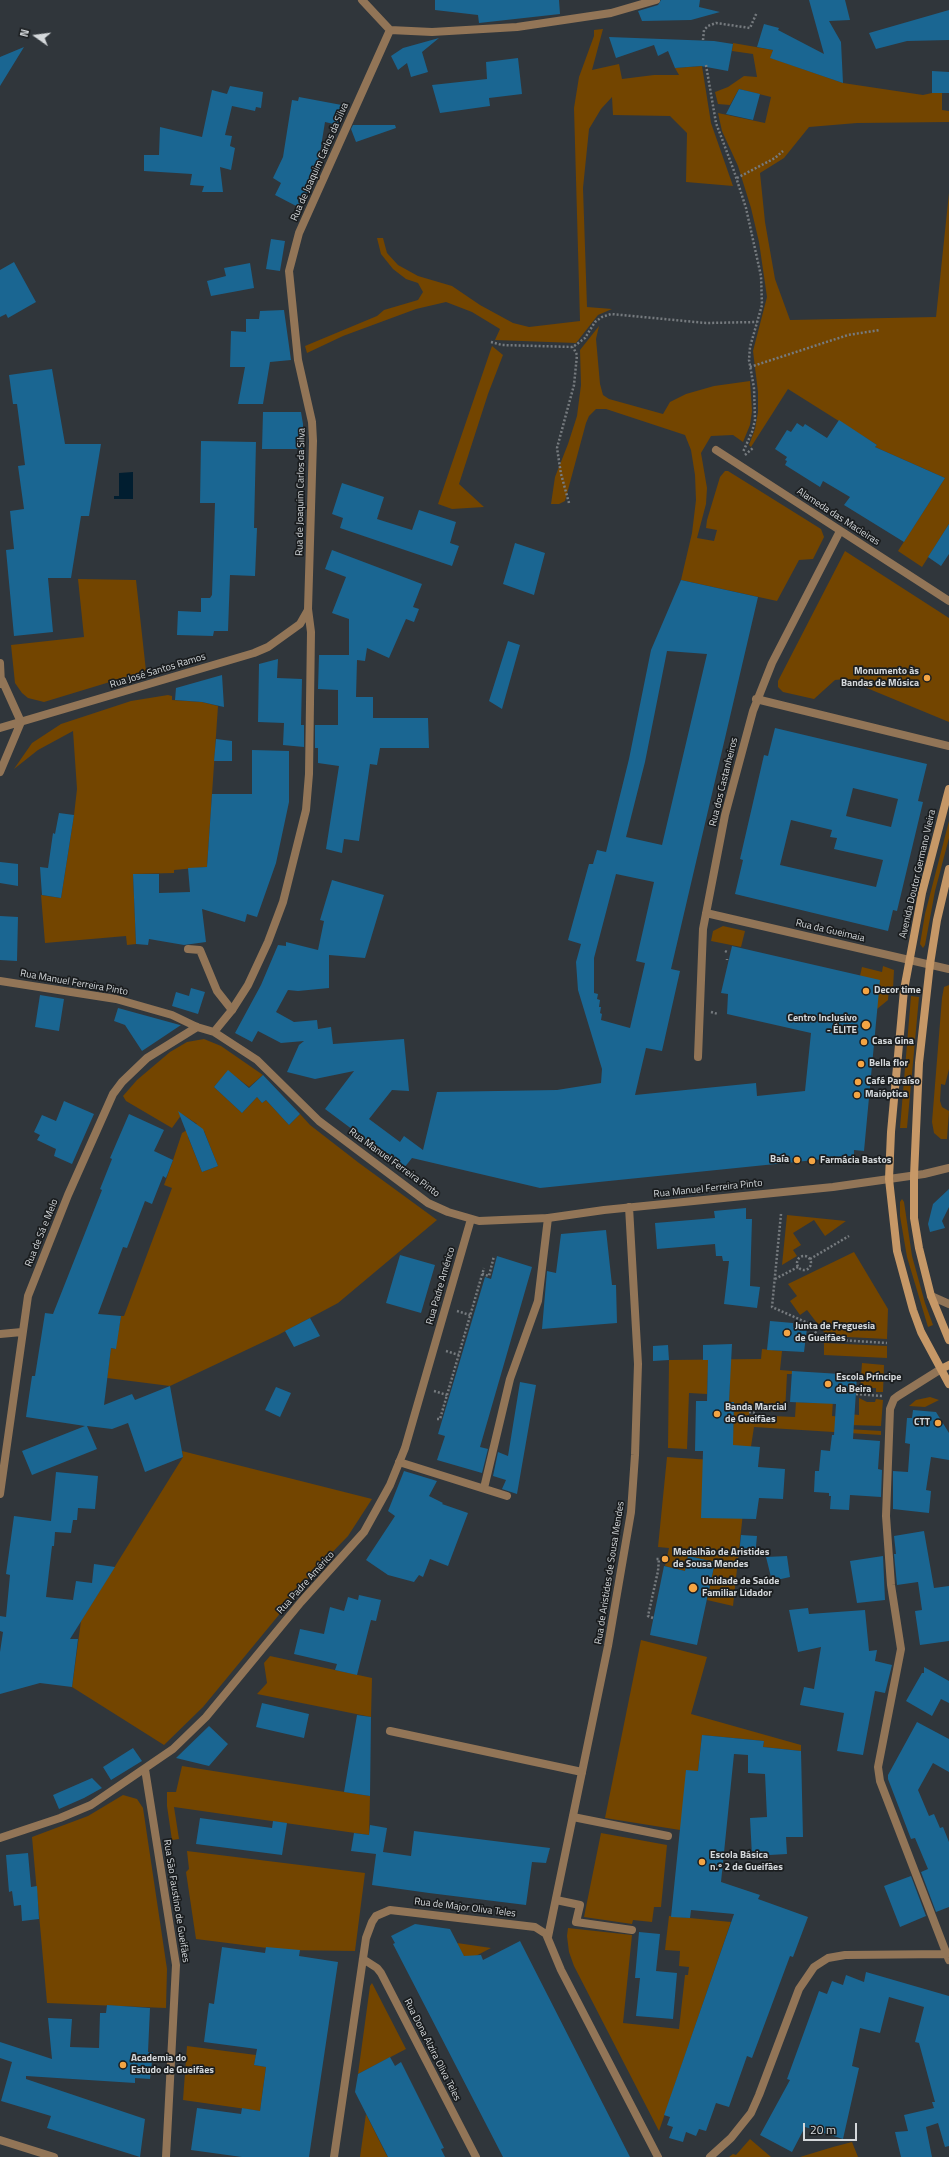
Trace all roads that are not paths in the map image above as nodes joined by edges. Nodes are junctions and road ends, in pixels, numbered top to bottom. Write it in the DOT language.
graph roads {
  1 [pos="362,0"];
  2 [pos="656,0"];
  3 [pos="390,30"];
  4 [pos="716,450"];
  5 [pos="840,531"];
  6 [pos="949,601"];
  7 [pos="308,609"];
  8 [pos="0,663"];
  9 [pos="1,683"];
  10 [pos="756,699"];
  11 [pos="21,722"];
  12 [pos="0,728"];
  13 [pos="949,746"];
  14 [pos="0,772"];
  15 [pos="949,789"];
  16 [pos="949,869"];
  17 [pos="706,913"];
  18 [pos="188,949"];
  19 [pos="909,959"];
  20 [pos="930,964"];
  21 [pos="949,969"];
  22 [pos="0,981"];
  23 [pos="232,1010"];
  24 [pos="197,1027"];
  25 [pos="214,1032"];
  26 [pos="698,1057"];
  27 [pos="949,1168"];
  28 [pos="914,1176"];
  29 [pos="889,1179"];
  30 [pos="628,1207"];
  31 [pos="548,1218"];
  32 [pos="471,1219"];
  33 [pos="931,1296"];
  34 [pos="949,1304"];
  35 [pos="22,1332"];
  36 [pos="0,1334"];
  37 [pos="949,1340"];
  38 [pos="949,1365"];
  39 [pos="940,1369"];
  40 [pos="949,1384"];
  41 [pos="399,1462"];
  42 [pos="484,1488"];
  43 [pos="0,1494"];
  44 [pos="507,1496"];
  45 [pos="390,1731"];
  46 [pos="145,1769"];
  47 [pos="582,1772"];
  48 [pos="573,1817"];
  49 [pos="668,1836"];
  50 [pos="0,1838"];
  51 [pos="556,1900"];
  52 [pos="632,1930"];
  53 [pos="548,1937"];
  54 [pos="948,1957"];
  55 [pos="363,1960"];
  56 [pos="0,2140"];
  57 [pos="54,2157"];
  58 [pos="166,2157"];
  59 [pos="334,2157"];
  60 [pos="476,2157"];
  61 [pos="658,2157"];
  62 [pos="710,2157"];
  1 -- 3 [label="street"];
  2 -- 3 [label="street"];
  3 -- 7 [label="street, Rua de Joaquim Carlos da Silva"];
  4 -- 5 [label="street, Alameda das Macieiras"];
  5 -- 6 [label="street, Alameda das Macieiras"];
  5 -- 10 [label="street, Rua dos Castanheiros"];
  7 -- 11 [label="street, Rua José Santos Ramos"];
  7 -- 23 [label="street, Rua de Joaquim Carlos da Silva"];
  8 -- 9 [label="street"];
  9 -- 11 [label="street"];
  10 -- 13 [label="street"];
  10 -- 17 [label="street, Rua dos Castanheiros"];
  11 -- 12 [label="street, Rua José Santos Ramos"];
  11 -- 14 [label="street"];
  15 -- 19 [label="main road, Avenida Doutor Germano Vieira"];
  16 -- 20 [label="main road"];
  17 -- 19 [label="street, Rua da Gueimaia"];
  17 -- 26 [label="street, Rua dos Castanheiros"];
  18 -- 23 [label="street"];
  19 -- 20 [label="street, Rua da Gueimaia"];
  19 -- 29 [label="main road, Avenida Doutor Germano Vieira"];
  20 -- 21 [label="street, Rua da Gueimaia"];
  20 -- 28 [label="main road"];
  22 -- 24 [label="street, Rua Manuel Ferreira Pinto"];
  23 -- 25 [label="street, Rua de Joaquim Carlos da Silva"];
  24 -- 25 [label="street, Rua Manuel Ferreira Pinto"];
  24 -- 35 [label="street, Rua de Sá e Melo"];
  25 -- 32 [label="street, Rua Manuel Ferreira Pinto"];
  27 -- 28 [label="street, Rua Manuel Ferreira Pinto"];
  28 -- 29 [label="street, Rua Manuel Ferreira Pinto"];
  28 -- 33 [label="main road"];
  29 -- 30 [label="street, Rua Manuel Ferreira Pinto"];
  29 -- 39 [label="main road, Avenida Doutor Germano Vieira"];
  30 -- 31 [label="street, Rua Manuel Ferreira Pinto"];
  30 -- 47 [label="street, Rua de Aristides de Sousa Mendes"];
  31 -- 32 [label="street, Rua Manuel Ferreira Pinto"];
  31 -- 42 [label="street"];
  32 -- 41 [label="street, Rua Padre Américo"];
  33 -- 34 [label="street"];
  33 -- 37 [label="main road"];
  35 -- 36 [label="street"];
  35 -- 43 [label="street, Rua de Sá e Melo"];
  38 -- 39 [label="main road"];
  39 -- 40 [label="main road, Avenida Doutor Germano Vieira"];
  39 -- 54 [label="street"];
  41 -- 42 [label="street"];
  41 -- 46 [label="street, Rua Padre Américo"];
  42 -- 44 [label="street"];
  45 -- 47 [label="street"];
  46 -- 50 [label="street, Rua Padre Américo"];
  46 -- 58 [label="street, Rua São Faustino de Gueifães"];
  47 -- 48 [label="street, Rua de Aristides de Sousa Mendes"];
  48 -- 49 [label="street"];
  48 -- 51 [label="street, Rua de Aristides de Sousa Mendes"];
  51 -- 52 [label="street"];
  51 -- 53 [label="street, Rua de Aristides de Sousa Mendes"];
  53 -- 55 [label="street, Rua de Major Oliva Teles"];
  53 -- 61 [label="street"];
  54 -- 62 [label="street"];
  55 -- 59 [label="street, Rua de Major Oliva Teles"];
  55 -- 60 [label="street, Rua Dona Alzira Oliva Teles"];
  56 -- 57 [label="street"];
}
